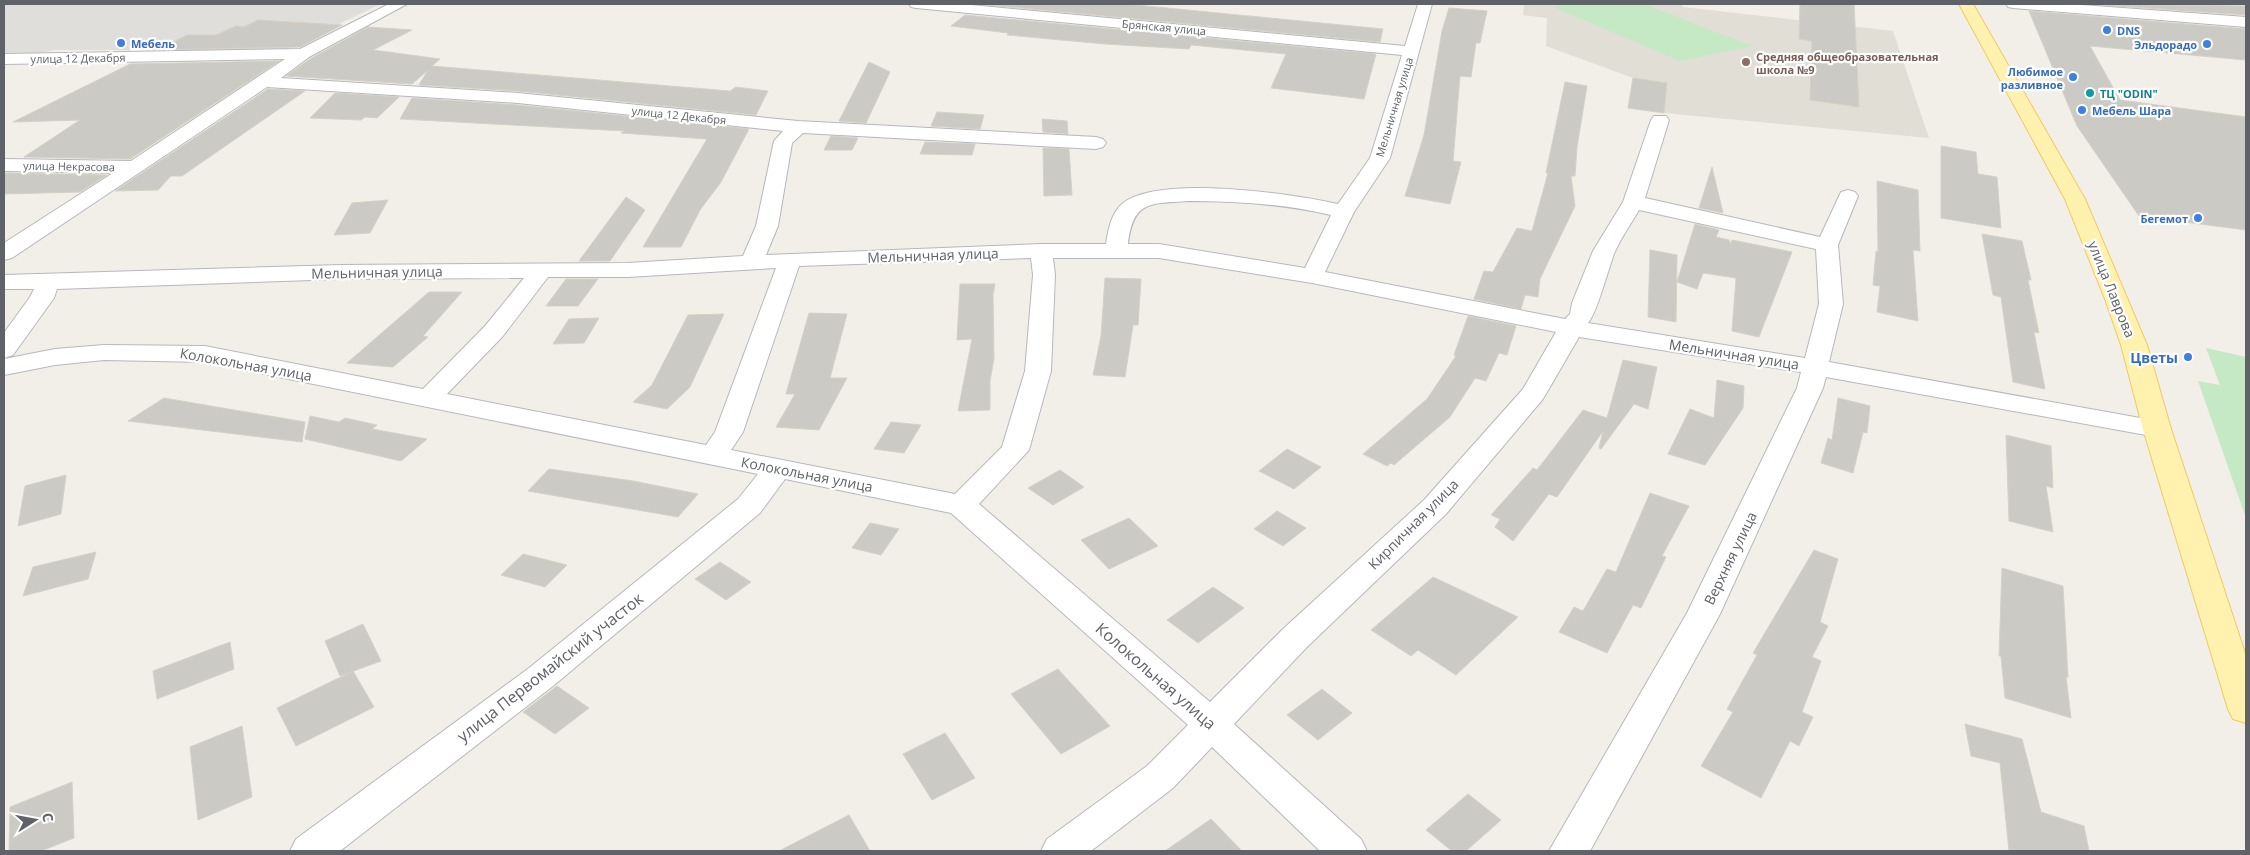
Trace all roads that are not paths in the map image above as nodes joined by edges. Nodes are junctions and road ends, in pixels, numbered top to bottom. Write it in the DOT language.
graph roads {
  1 [pos="400,4"];
  2 [pos="916,4"];
  3 [pos="1425,4"];
  4 [pos="1966,4"];
  5 [pos="2012,4"];
  6 [pos="2246,22"];
  7 [pos="1411,51"];
  8 [pos="303,54"];
  9 [pos="4,59"];
  10 [pos="264,82"];
  11 [pos="1660,120"];
  12 [pos="798,127"];
  13 [pos="1096,143"];
  14 [pos="4,165"];
  15 [pos="134,167"];
  16 [pos="1848,196"];
  17 [pos="1633,202"];
  18 [pos="1343,212"];
  19 [pos="1827,244"];
  20 [pos="1041,251"];
  21 [pos="1116,251"];
  22 [pos="4,252"];
  23 [pos="790,260"];
  24 [pos="750,262"];
  25 [pos="542,270"];
  26 [pos="1312,276"];
  27 [pos="4,282"];
  28 [pos="48,282"];
  29 [pos="1571,328"];
  30 [pos="4,350"];
  31 [pos="4,367"];
  32 [pos="1815,367"];
  33 [pos="428,399"];
  34 [pos="2157,429"];
  35 [pos="713,456"];
  36 [pos="776,469"];
  37 [pos="960,504"];
  38 [pos="2246,710"];
  39 [pos="1212,725"];
  40 [pos="310,851"];
  41 [pos="1061,851"];
  42 [pos="1347,851"];
  43 [pos="1569,851"];
  1 -- 8 [label="street, улица 12 Декабря"];
  2 -- 7 [label="street, Брянская улица"];
  3 -- 7 [label="street, Мельничная улица"];
  4 -- 34 [label="main road, улица Лаврова"];
  5 -- 6 [label="street"];
  7 -- 18 [label="street, Мельничная улица"];
  8 -- 9 [label="street, улица 12 Декабря"];
  8 -- 10 [label="street, улица 12 Декабря"];
  10 -- 12 [label="street, улица 12 Декабря"];
  10 -- 15 [label="street, улица 12 Декабря"];
  11 -- 17 [label="street, Кирпичная улица"];
  12 -- 13 [label="street, улица 12 Декабря"];
  12 -- 24 [label="street"];
  14 -- 15 [label="street, улица Некрасова"];
  15 -- 22 [label="street"];
  16 -- 19 [label="street, Верхняя улица"];
  17 -- 19 [label="street"];
  17 -- 29 [label="street, Кирпичная улица"];
  18 -- 21 [label="street"];
  18 -- 26 [label="street, Мельничная улица"];
  19 -- 32 [label="street, Верхняя улица"];
  20 -- 21 [label="street, Мельничная улица"];
  20 -- 23 [label="street, Мельничная улица"];
  20 -- 37 [label="street"];
  21 -- 26 [label="street, Мельничная улица"];
  23 -- 24 [label="street, Мельничная улица"];
  23 -- 35 [label="street"];
  24 -- 25 [label="street, Мельничная улица"];
  25 -- 28 [label="street, Мельничная улица"];
  25 -- 33 [label="street"];
  26 -- 29 [label="street, Мельничная улица"];
  27 -- 28 [label="street, Мельничная улица"];
  28 -- 30 [label="street"];
  29 -- 32 [label="street, Мельничная улица"];
  29 -- 39 [label="street, Кирпичная улица"];
  31 -- 33 [label="street, Колокольная улица"];
  32 -- 34 [label="street, Мельничная улица"];
  32 -- 43 [label="street, Верхняя улица"];
  33 -- 35 [label="street, Колокольная улица"];
  34 -- 38 [label="main road, улица Лаврова"];
  35 -- 36 [label="street, Колокольная улица"];
  36 -- 37 [label="street, Колокольная улица"];
  36 -- 40 [label="street, улица Первомайский участок"];
  37 -- 39 [label="street, Колокольная улица"];
  39 -- 41 [label="street, Кирпичная улица"];
  39 -- 42 [label="street, Колокольная улица"];
}
